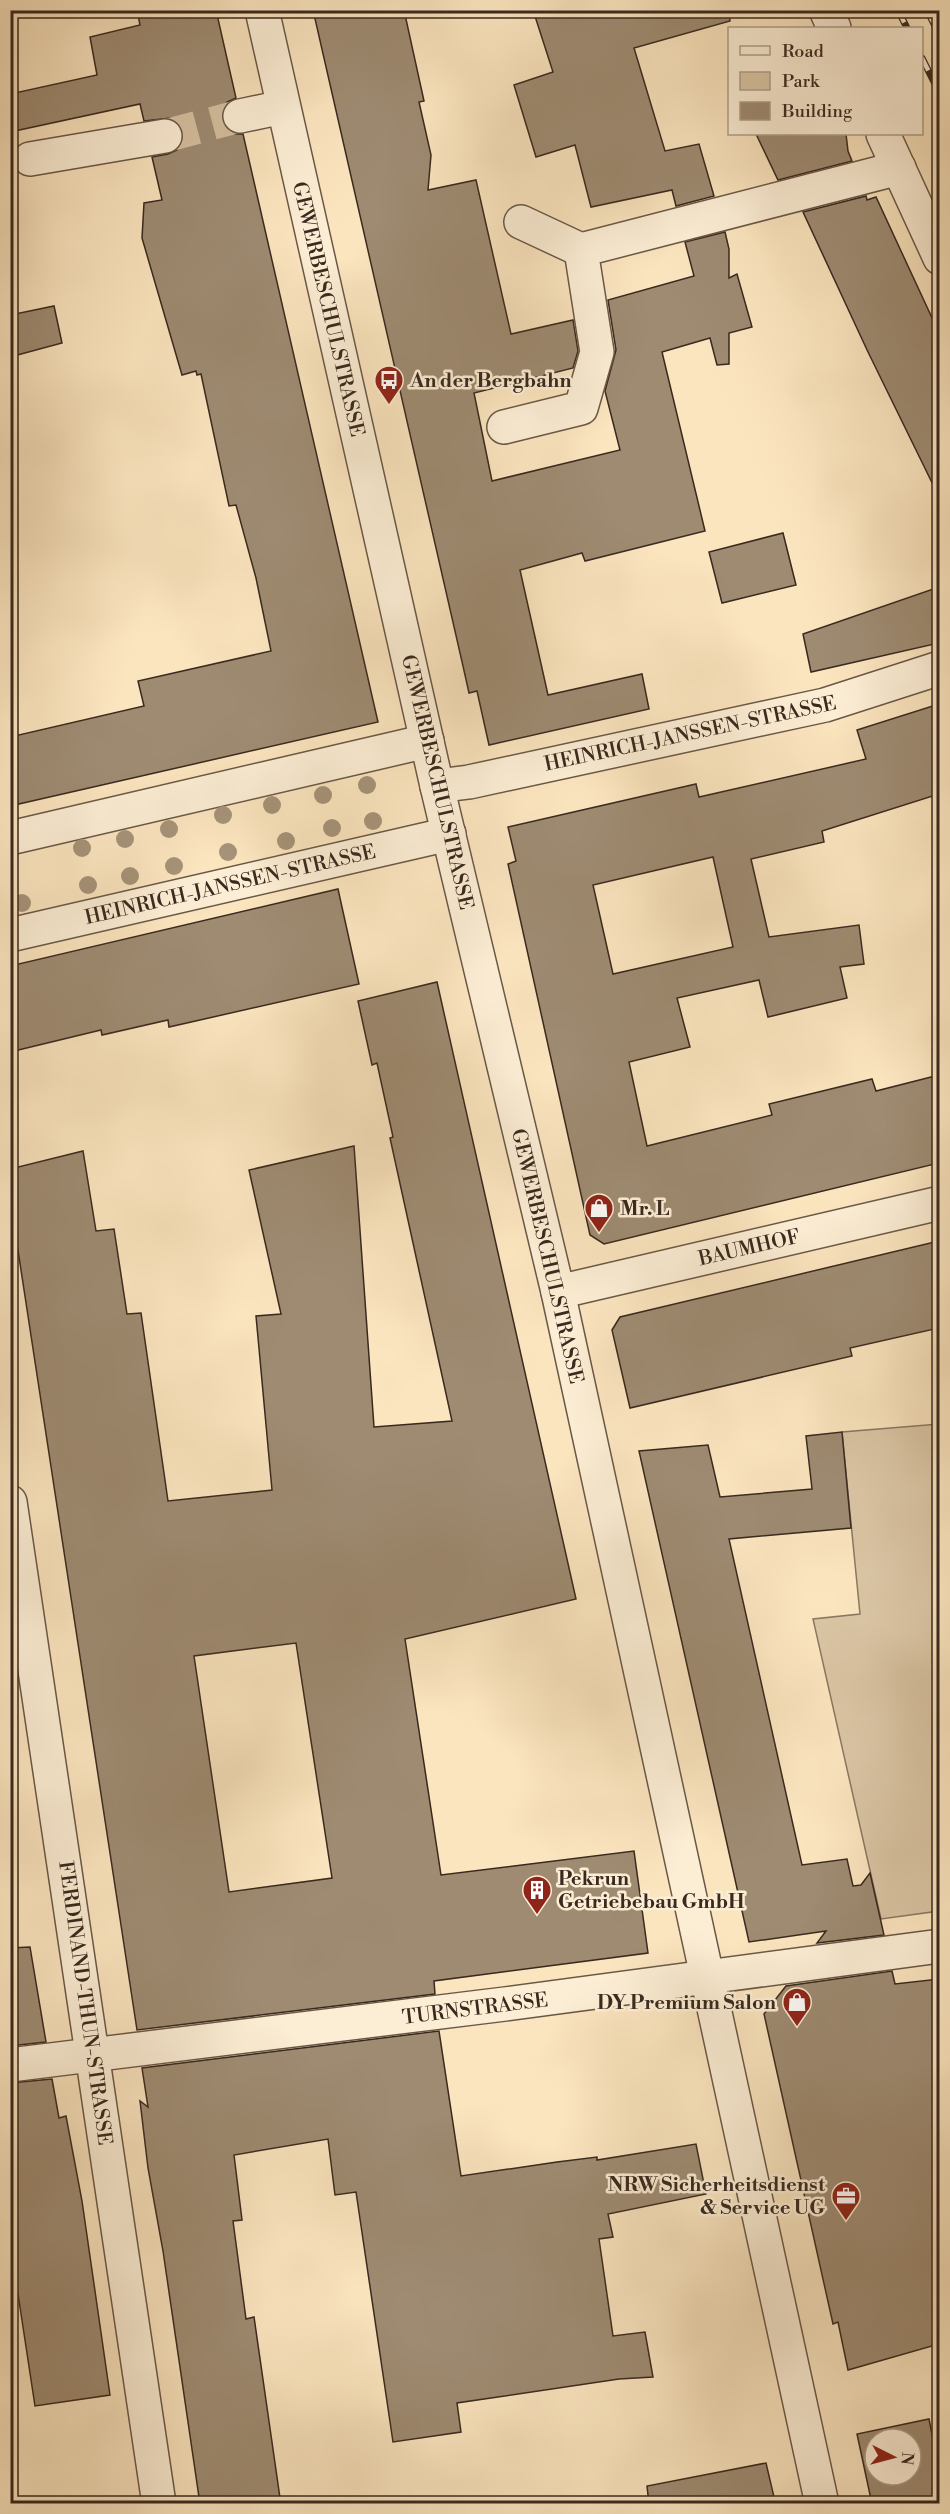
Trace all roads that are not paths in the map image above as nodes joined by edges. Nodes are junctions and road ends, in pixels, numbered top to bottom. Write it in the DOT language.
graph roads {
  1 [pos="262,10"];
  2 [pos="826,10"];
  3 [pos="834,27"];
  4 [pos="283,107"];
  5 [pos="240,116"];
  6 [pos="883,135"];
  7 [pos="165,136"];
  8 [pos="30,159"];
  9 [pos="899,168"];
  10 [pos="521,222"];
  11 [pos="580,250"];
  12 [pos="939,258"];
  13 [pos="504,427"];
  14 [pos="939,668"];
  15 [pos="427,741"];
  16 [pos="437,786"];
  17 [pos="449,834"];
  18 [pos="10,838"];
  19 [pos="10,935"];
  20 [pos="939,1203"];
  21 [pos="558,1292"];
  22 [pos="10,1502"];
  23 [pos="939,1946"];
  24 [pos="706,1978"];
  25 [pos="94,2055"];
  26 [pos="10,2065"];
  27 [pos="159,2504"];
  28 [pos="822,2504"];
  1 -- 4 [label="street, GEWERBESCHULSTRASSE"];
  2 -- 3 [label="street"];
  4 -- 5 [label="street"];
  4 -- 15 [label="street, GEWERBESCHULSTRASSE"];
  6 -- 9 [label="street"];
  7 -- 8 [label="street"];
  9 -- 11 [label="street"];
  9 -- 12 [label="street"];
  10 -- 11 [label="street"];
  11 -- 13 [label="street"];
  14 -- 16 [label="street, HEINRICH-JANSSEN-STRASSE"];
  15 -- 16 [label="street, GEWERBESCHULSTRASSE"];
  15 -- 18 [label="street"];
  16 -- 17 [label="street, GEWERBESCHULSTRASSE"];
  17 -- 19 [label="street, HEINRICH-JANSSEN-STRASSE"];
  17 -- 21 [label="street, GEWERBESCHULSTRASSE"];
  20 -- 21 [label="street, BAUMHOF"];
  21 -- 24 [label="street, GEWERBESCHULSTRASSE"];
  22 -- 25 [label="street, FERDINAND-THUN-STRASSE"];
  23 -- 24 [label="street, TURNSTRASSE"];
  24 -- 25 [label="street, TURNSTRASSE"];
  24 -- 28 [label="street, GEWERBESCHULSTRASSE"];
  25 -- 26 [label="street, TURNSTRASSE"];
  25 -- 27 [label="street, FERDINAND-THUN-STRASSE"];
}
